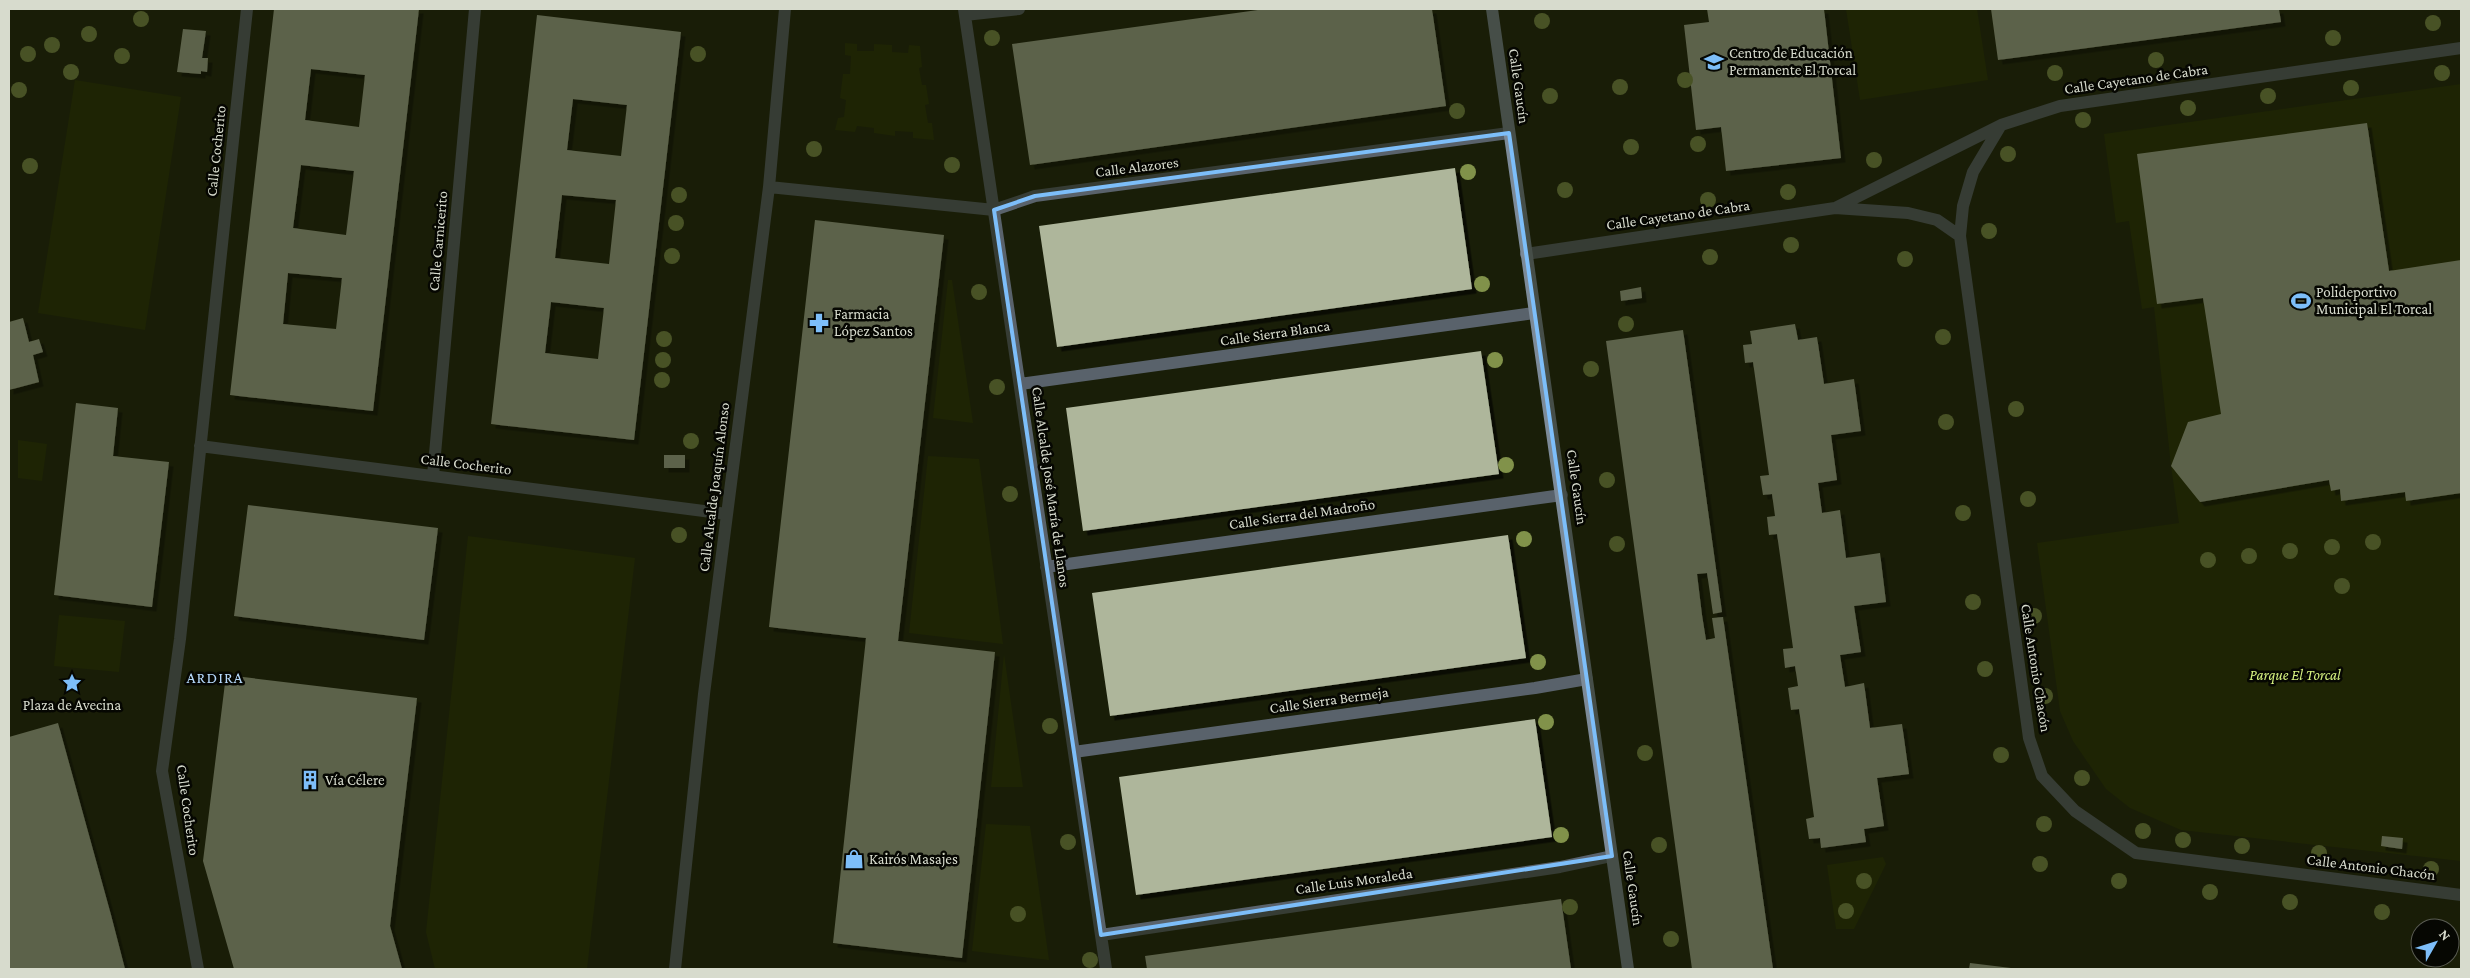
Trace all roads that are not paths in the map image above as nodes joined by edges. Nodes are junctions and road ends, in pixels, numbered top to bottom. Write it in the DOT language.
graph roads {
  1 [pos="247,9"];
  2 [pos="475,9"];
  3 [pos="785,9"];
  4 [pos="1019,9"];
  5 [pos="1492,9"];
  6 [pos="965,12"];
  7 [pos="2461,48"];
  8 [pos="2001,125"];
  9 [pos="1510,133"];
  10 [pos="769,187"];
  11 [pos="1835,208"];
  12 [pos="994,210"];
  13 [pos="1960,236"];
  14 [pos="1526,254"];
  15 [pos="1534,313"];
  16 [pos="1020,384"];
  17 [pos="200,446"];
  18 [pos="433,476"];
  19 [pos="1562,495"];
  20 [pos="728,514"];
  21 [pos="1046,567"];
  22 [pos="1587,678"];
  23 [pos="1074,752"];
  24 [pos="1612,856"];
  25 [pos="2461,895"];
  26 [pos="1101,935"];
  27 [pos="198,969"];
  28 [pos="675,969"];
  29 [pos="1106,969"];
  30 [pos="1628,969"];
  1 -- 17 [label="street, Calle Cocherito"];
  2 -- 18 [label="street, Calle Carnicerito"];
  3 -- 10 [label="street, Calle Alcalde Joaquín Alonso"];
  4 -- 6 [label="street"];
  5 -- 9 [label="main road, Calle Gaucín"];
  6 -- 12 [label="street, Calle Alcalde José María de Llanos"];
  7 -- 8 [label="street, Calle Cayetano de Cabra"];
  8 -- 11 [label="street, Calle Cayetano de Cabra"];
  8 -- 13 [label="street, Calle Antonio Chacón"];
  9 -- 12 [label="street, Calle Alazores"];
  9 -- 14 [label="main road, Calle Gaucín"];
  10 -- 12 [label="street, Calle Alazores"];
  10 -- 20 [label="street, Calle Alcalde Joaquín Alonso"];
  11 -- 13 [label="street, Calle Cayetano de Cabra"];
  11 -- 14 [label="street, Calle Cayetano de Cabra"];
  12 -- 16 [label="street, Calle Alcalde José María de Llanos"];
  13 -- 25 [label="street, Calle Antonio Chacón"];
  14 -- 15 [label="main road, Calle Gaucín"];
  15 -- 16 [label="street, Calle Sierra Blanca"];
  15 -- 19 [label="main road, Calle Gaucín"];
  16 -- 21 [label="street, Calle Alcalde José María de Llanos"];
  17 -- 18 [label="street, Calle Cocherito"];
  17 -- 27 [label="street, Calle Cocherito"];
  18 -- 20 [label="street, Calle Cocherito"];
  19 -- 21 [label="street, Calle Sierra del Madroño"];
  19 -- 22 [label="main road, Calle Gaucín"];
  20 -- 28 [label="street, Calle Alcalde Joaquín Alonso"];
  21 -- 23 [label="street, Calle Alcalde José María de Llanos"];
  22 -- 23 [label="street, Calle Sierra Bermeja"];
  22 -- 24 [label="main road, Calle Gaucín"];
  23 -- 26 [label="street, Calle Alcalde José María de Llanos"];
  24 -- 26 [label="street, Calle Luis Moraleda"];
  24 -- 30 [label="main road, Calle Gaucín"];
  26 -- 29 [label="street, Calle Alcalde José María de Llanos"];
}
